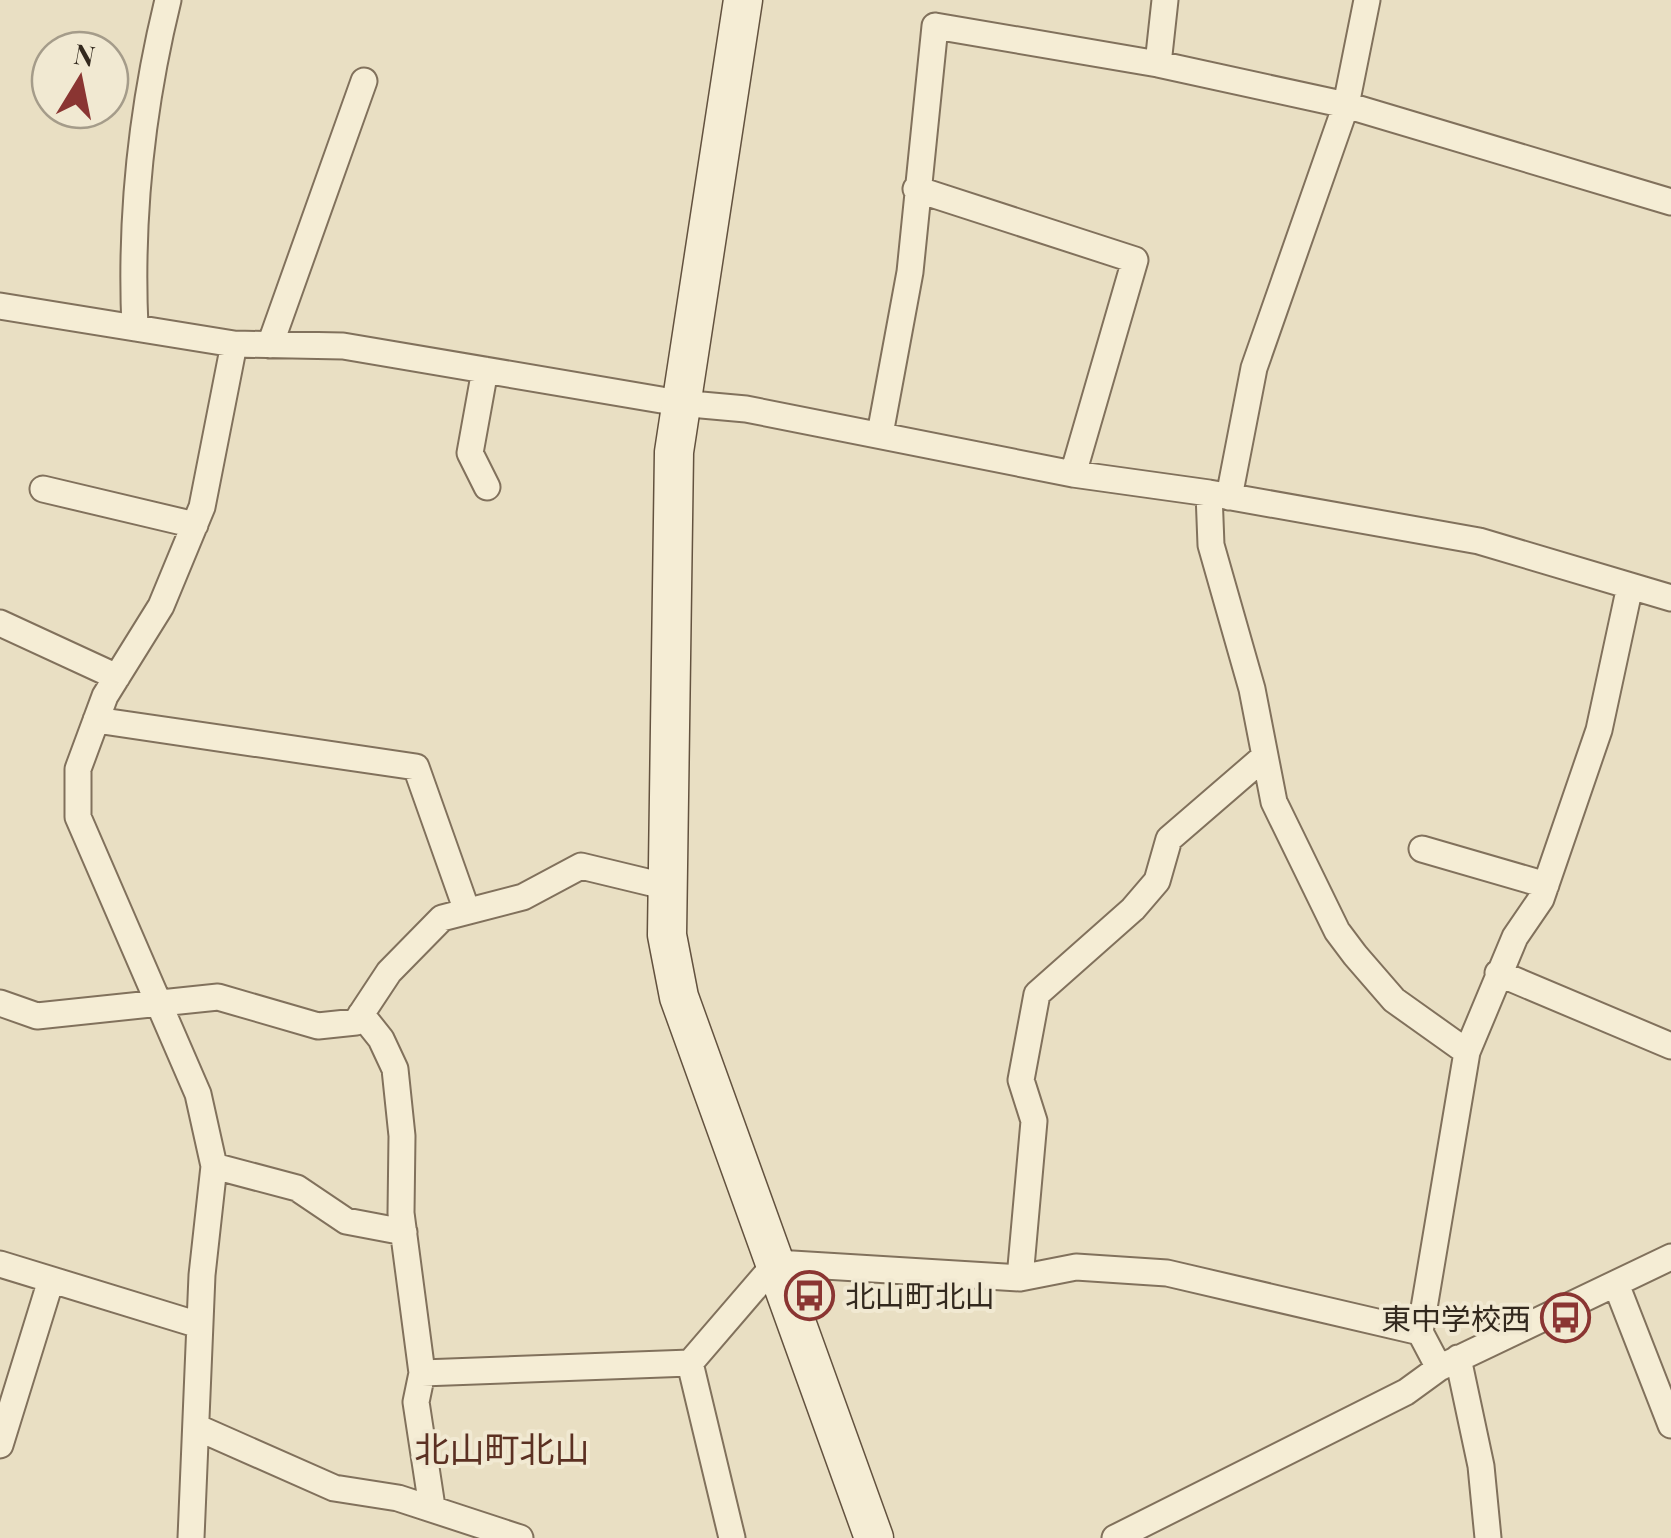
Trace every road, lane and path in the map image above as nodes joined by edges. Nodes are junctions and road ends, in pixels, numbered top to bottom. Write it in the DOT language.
graph roads {
  1 [pos="168,0"];
  2 [pos="743,0"];
  3 [pos="1164,0"];
  4 [pos="1367,0"];
  5 [pos="1158,64"];
  6 [pos="364,81"];
  7 [pos="1346,105"];
  8 [pos="916,189"];
  9 [pos="1671,202"];
  10 [pos="0,306"];
  11 [pos="135,328"];
  12 [pos="234,344"];
  13 [pos="270,345"];
  14 [pos="485,370"];
  15 [pos="679,403"];
  16 [pos="880,434"];
  17 [pos="1073,474"];
  18 [pos="487,487"];
  19 [pos="43,489"];
  20 [pos="1219,495"];
  21 [pos="194,525"];
  22 [pos="1630,586"];
  23 [pos="1671,598"];
  24 [pos="0,622"];
  25 [pos="117,677"];
  26 [pos="96,720"];
  27 [pos="1264,757"];
  28 [pos="1422,849"];
  29 [pos="1546,885"];
  30 [pos="668,887"];
  31 [pos="467,911"];
  32 [pos="1498,973"];
  33 [pos="158,1001"];
  34 [pos="0,1002"];
  35 [pos="361,1014"];
  36 [pos="1671,1046"];
  37 [pos="1467,1052"];
  38 [pos="214,1166"];
  39 [pos="404,1232"];
  40 [pos="1671,1257"];
  41 [pos="776,1263"];
  42 [pos="0,1264"];
  43 [pos="1020,1278"];
  44 [pos="51,1280"];
  45 [pos="1616,1284"];
  46 [pos="199,1325"];
  47 [pos="1420,1332"];
  48 [pos="690,1363"];
  49 [pos="1448,1363"];
  50 [pos="422,1373"];
  51 [pos="1671,1425"];
  52 [pos="196,1427"];
  53 [pos="1,1438"];
  54 [pos="432,1508"];
  55 [pos="191,1538"];
  56 [pos="520,1538"];
  57 [pos="732,1538"];
  58 [pos="874,1538"];
  59 [pos="1116,1538"];
  60 [pos="1488,1538"];
  1 -- 11 [label="street"];
  2 -- 15 [label="street"];
  3 -- 5 [label="street"];
  4 -- 7 [label="street"];
  5 -- 7 [label="street"];
  5 -- 8 [label="street"];
  6 -- 13 [label="street"];
  7 -- 9 [label="street"];
  7 -- 20 [label="street"];
  8 -- 16 [label="street"];
  8 -- 17 [label="street"];
  10 -- 11 [label="street"];
  11 -- 12 [label="street"];
  12 -- 13 [label="street"];
  12 -- 21 [label="street"];
  13 -- 14 [label="street"];
  14 -- 15 [label="street"];
  14 -- 18 [label="street"];
  15 -- 16 [label="street"];
  15 -- 30 [label="street"];
  16 -- 17 [label="street"];
  17 -- 20 [label="street"];
  19 -- 21 [label="street"];
  20 -- 22 [label="street"];
  20 -- 27 [label="street"];
  21 -- 25 [label="street"];
  22 -- 23 [label="street"];
  22 -- 29 [label="street"];
  24 -- 25 [label="street"];
  25 -- 26 [label="street"];
  26 -- 31 [label="street"];
  26 -- 33 [label="street"];
  27 -- 37 [label="street"];
  27 -- 43 [label="street"];
  28 -- 29 [label="street"];
  29 -- 32 [label="street"];
  30 -- 31 [label="street"];
  30 -- 41 [label="street"];
  31 -- 35 [label="street"];
  32 -- 36 [label="street"];
  32 -- 37 [label="street"];
  33 -- 34 [label="street"];
  33 -- 35 [label="street"];
  33 -- 38 [label="street"];
  35 -- 39 [label="street"];
  37 -- 47 [label="street"];
  38 -- 39 [label="street"];
  38 -- 46 [label="street"];
  39 -- 50 [label="street"];
  40 -- 45 [label="street"];
  41 -- 43 [label="street"];
  41 -- 48 [label="street"];
  41 -- 58 [label="street"];
  42 -- 44 [label="street"];
  43 -- 47 [label="street"];
  44 -- 46 [label="street"];
  44 -- 53 [label="street"];
  45 -- 49 [label="street"];
  45 -- 51 [label="street"];
  46 -- 52 [label="street"];
  47 -- 49 [label="street"];
  48 -- 50 [label="street"];
  48 -- 57 [label="street"];
  49 -- 59 [label="street"];
  49 -- 60 [label="street"];
  50 -- 54 [label="street"];
  52 -- 54 [label="street"];
  52 -- 55 [label="street"];
  54 -- 56 [label="street"];
}
